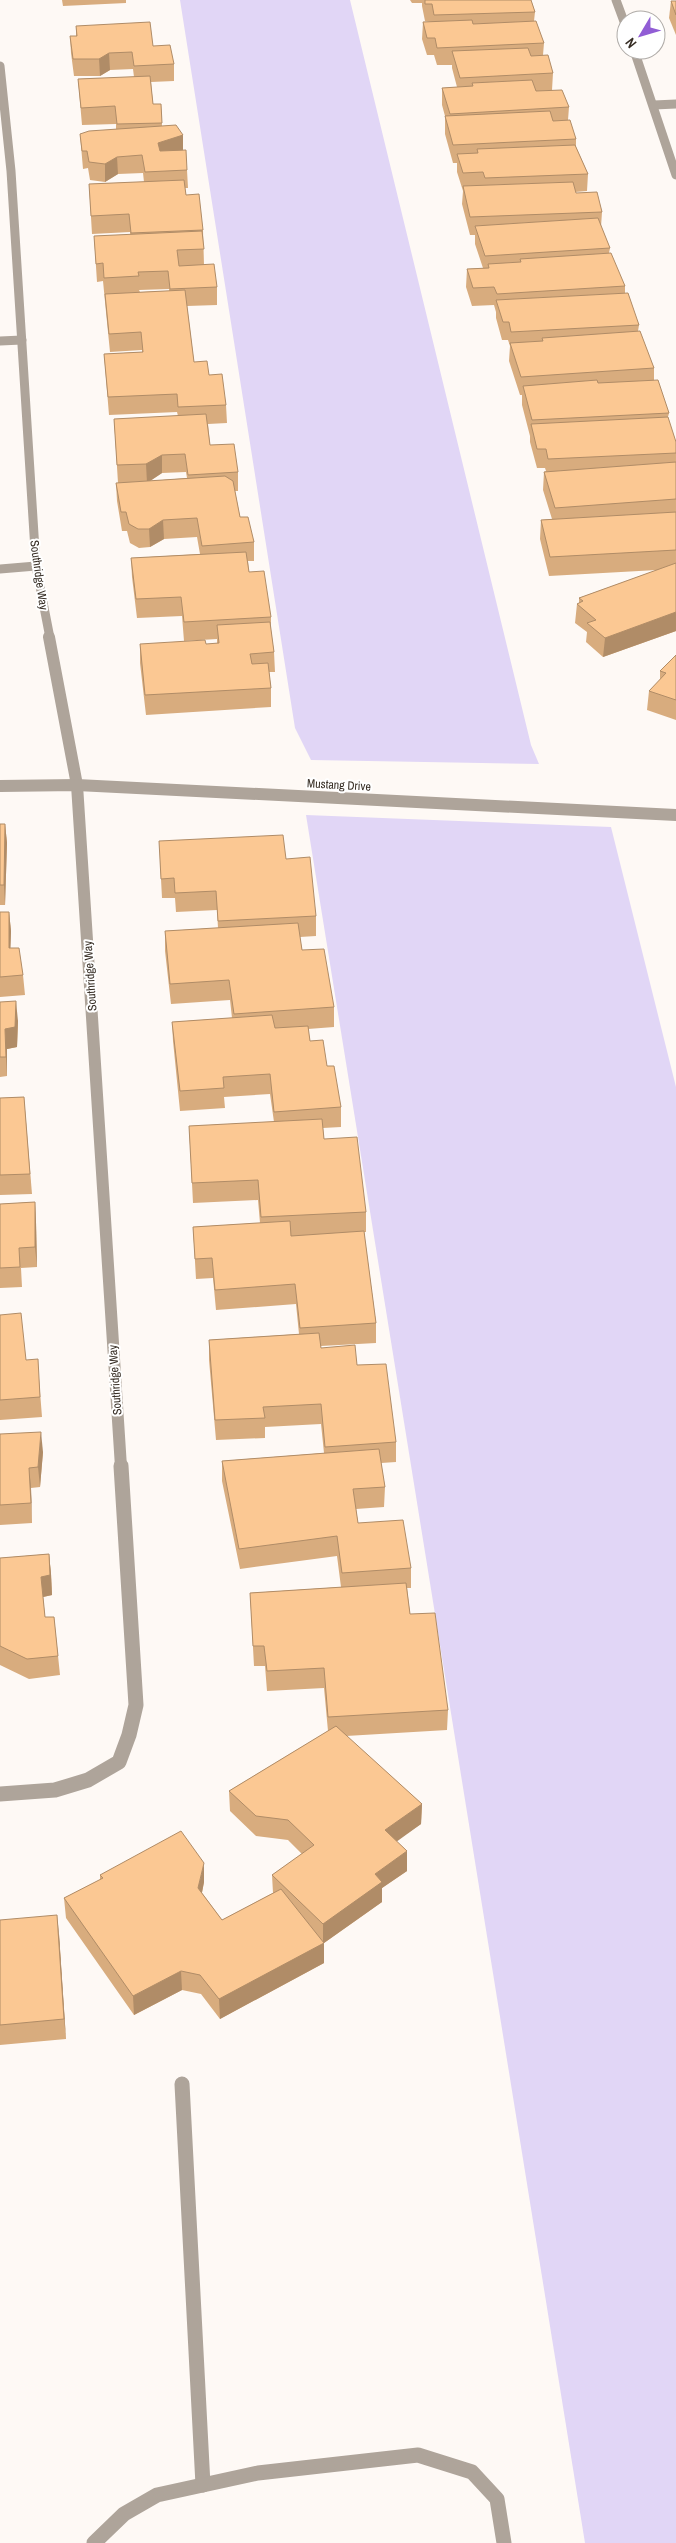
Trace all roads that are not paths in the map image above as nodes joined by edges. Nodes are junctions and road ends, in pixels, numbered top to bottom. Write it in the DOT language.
graph roads {
  1 [pos="638,60"];
  2 [pos="0,66"];
  3 [pos="676,104"];
  4 [pos="654,105"];
  5 [pos="676,175"];
  6 [pos="22,340"];
  7 [pos="0,341"];
  8 [pos="36,566"];
  9 [pos="0,569"];
  10 [pos="0,786"];
  11 [pos="78,786"];
  12 [pos="676,815"];
  13 [pos="0,1794"];
  14 [pos="182,2084"];
  15 [pos="203,2485"];
  16 [pos="94,2543"];
  17 [pos="504,2543"];
  1 -- 4 [label="street"];
  2 -- 6 [label="street, Southridge Way"];
  3 -- 4 [label="street"];
  4 -- 5 [label="street"];
  6 -- 7 [label="street"];
  6 -- 8 [label="street, Southridge Way"];
  8 -- 9 [label="street"];
  8 -- 11 [label="street, Southridge Way"];
  10 -- 11 [label="street, Mustang Drive"];
  11 -- 12 [label="street, Mustang Drive"];
  11 -- 13 [label="street, Southridge Way"];
  14 -- 15 [label="street"];
  15 -- 16 [label="street"];
  15 -- 17 [label="street"];
}
